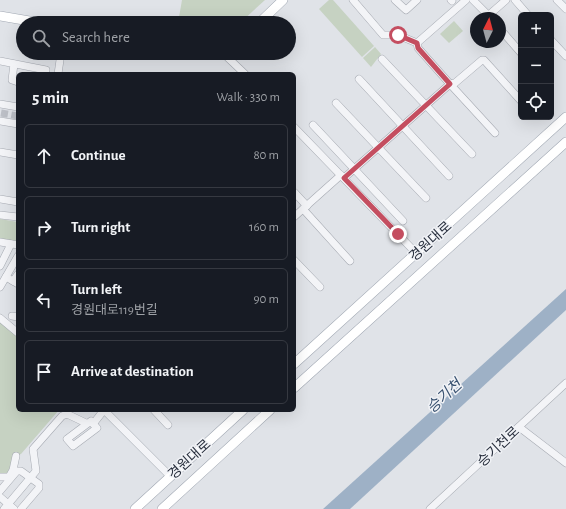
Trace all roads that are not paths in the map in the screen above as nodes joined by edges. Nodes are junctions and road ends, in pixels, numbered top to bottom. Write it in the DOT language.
graph roads {
  1 [pos="284,0"];
  2 [pos="353,0"];
  3 [pos="395,0"];
  4 [pos="416,0"];
  5 [pos="466,0"];
  6 [pos="473,0"];
  7 [pos="506,0"];
  8 [pos="515,0"];
  9 [pos="557,0"];
  10 [pos="566,9"];
  11 [pos="485,12"];
  12 [pos="494,12"];
  13 [pos="525,12"];
  14 [pos="0,16"];
  15 [pos="267,16"];
  16 [pos="16,19"];
  17 [pos="506,37"];
  18 [pos="417,43"];
  19 [pos="554,43"];
  20 [pos="518,50"];
  21 [pos="566,56"];
  22 [pos="382,59"];
  23 [pos="61,60"];
  24 [pos="230,60"];
  25 [pos="0,61"];
  26 [pos="14,64"];
  27 [pos="46,72"];
  28 [pos="58,72"];
  29 [pos="242,72"];
  30 [pos="359,79"];
  31 [pos="16,81"];
  32 [pos="450,84"];
  33 [pos="518,98"];
  34 [pos="336,103"];
  35 [pos="0,104"];
  36 [pos="426,105"];
  37 [pos="16,107"];
  38 [pos="566,117"];
  39 [pos="0,121"];
  40 [pos="16,124"];
  41 [pos="313,125"];
  42 [pos="403,126"];
  43 [pos="296,129"];
  44 [pos="495,133"];
  45 [pos="566,142"];
  46 [pos="379,147"];
  47 [pos="0,152"];
  48 [pos="472,154"];
  49 [pos="16,155"];
  50 [pos="355,169"];
  51 [pos="449,176"];
  52 [pos="343,177"];
  53 [pos="296,195"];
  54 [pos="426,198"];
  55 [pos="0,199"];
  56 [pos="16,202"];
  57 [pos="305,207"];
  58 [pos="0,215"];
  59 [pos="296,215"];
  60 [pos="16,218"];
  61 [pos="403,221"];
  62 [pos="0,242"];
  63 [pos="14,245"];
  64 [pos="416,254"];
  65 [pos="2,257"];
  66 [pos="16,260"];
  67 [pos="350,261"];
  68 [pos="296,262"];
  69 [pos="0,266"];
  70 [pos="428,266"];
  71 [pos="6,277"];
  72 [pos="15,282"];
  73 [pos="0,287"];
  74 [pos="320,287"];
  75 [pos="0,318"];
  76 [pos="16,331"];
  77 [pos="296,362"];
  78 [pos="566,383"];
  79 [pos="296,386"];
  80 [pos="102,412"];
  81 [pos="106,412"];
  82 [pos="156,412"];
  83 [pos="241,412"];
  84 [pos="268,412"];
  85 [pos="168,425"];
  86 [pos="519,427"];
  87 [pos="16,456"];
  88 [pos="566,463"];
  89 [pos="170,476"];
  90 [pos="0,477"];
  91 [pos="30,477"];
  92 [pos="0,491"];
  93 [pos="0,497"];
  94 [pos="6,506"];
  95 [pos="14,509"];
  96 [pos="21,509"];
  97 [pos="135,509"];
  98 [pos="162,509"];
  99 [pos="430,509"];
  1 -- 15 [label="main road"];
  2 -- 18 [label="street"];
  3 -- 4 [label="street"];
  5 -- 18 [label="street"];
  6 -- 11 [label="street"];
  7 -- 12 [label="street"];
  8 -- 13 [label="street"];
  9 -- 10 [label="street"];
  14 -- 16 [label="main road"];
  17 -- 20 [label="street"];
  18 -- 32 [label="street"];
  19 -- 21 [label="street"];
  22 -- 36 [label="street"];
  23 -- 28 [label="street"];
  24 -- 29 [label="street"];
  25 -- 26 [label="street"];
  26 -- 27 [label="street"];
  26 -- 31 [label="street"];
  30 -- 42 [label="street"];
  32 -- 33 [label="street"];
  32 -- 36 [label="street"];
  32 -- 44 [label="street"];
  34 -- 46 [label="street"];
  35 -- 37 [label="street"];
  36 -- 42 [label="street"];
  36 -- 48 [label="street"];
  38 -- 64 [label="main road, 경원대로"];
  39 -- 40 [label="street"];
  41 -- 50 [label="street"];
  42 -- 46 [label="street"];
  42 -- 51 [label="street"];
  43 -- 52 [label="street"];
  45 -- 70 [label="main road, 경원대로"];
  46 -- 50 [label="street"];
  46 -- 54 [label="street"];
  47 -- 49 [label="street"];
  50 -- 52 [label="street"];
  50 -- 61 [label="street"];
  52 -- 57 [label="street"];
  52 -- 64 [label="street"];
  53 -- 57 [label="street"];
  55 -- 56 [label="street"];
  57 -- 59 [label="street"];
  57 -- 67 [label="street"];
  58 -- 60 [label="street"];
  62 -- 63 [label="street"];
  63 -- 65 [label="street"];
  64 -- 70 [label="main road"];
  64 -- 77 [label="main road, 경원대로"];
  65 -- 69 [label="street"];
  66 -- 71 [label="street"];
  68 -- 74 [label="street"];
  70 -- 79 [label="main road, 경원대로"];
  71 -- 72 [label="street"];
  71 -- 73 [label="street"];
  75 -- 76 [label="street"];
  78 -- 86 [label="street, 승기천로"];
  80 -- 91 [label="street"];
  81 -- 89 [label="street"];
  82 -- 85 [label="street"];
  83 -- 89 [label="main road, 경원대로"];
  84 -- 98 [label="main road, 경원대로"];
  86 -- 88 [label="street"];
  86 -- 99 [label="street, 승기천로"];
  87 -- 90 [label="street"];
  89 -- 97 [label="main road, 경원대로"];
  91 -- 92 [label="street"];
  91 -- 94 [label="street"];
  91 -- 96 [label="street"];
  93 -- 94 [label="street"];
  94 -- 95 [label="street"];
}
